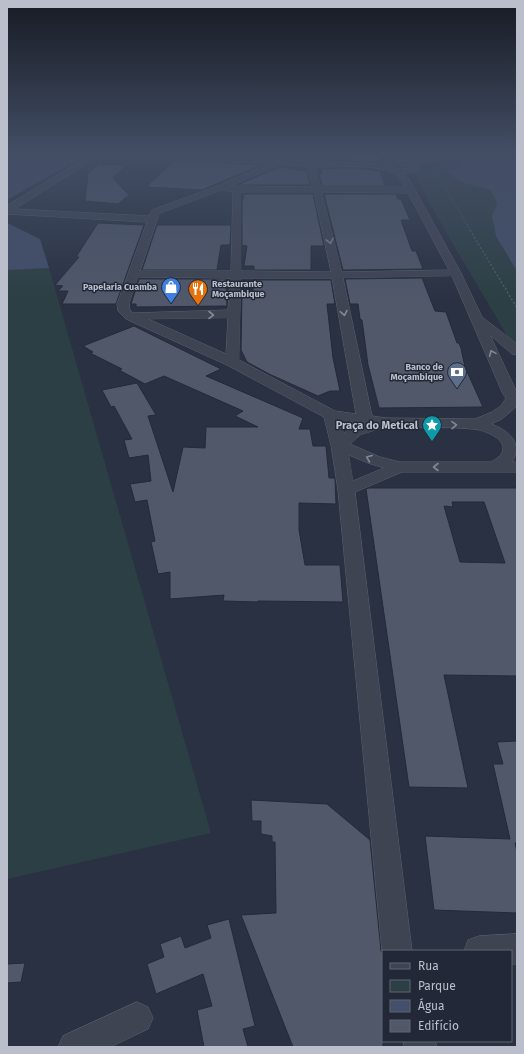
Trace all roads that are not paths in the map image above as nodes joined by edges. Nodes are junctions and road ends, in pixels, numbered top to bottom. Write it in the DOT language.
graph roads {
  1 [pos="180,204"];
  2 [pos="237,204"];
  3 [pos="321,204"];
  4 [pos="418,204"];
  5 [pos="9,208"];
  6 [pos="154,215"];
  7 [pos="456,273"];
  8 [pos="134,274"];
  9 [pos="236,274"];
  10 [pos="337,275"];
  11 [pos="234,314"];
  12 [pos="194,315"];
  13 [pos="130,316"];
  14 [pos="476,317"];
  15 [pos="163,330"];
  16 [pos="517,351"];
  17 [pos="232,362"];
  18 [pos="514,393"];
  19 [pos="331,415"];
  20 [pos="364,420"];
  21 [pos="386,423"];
  22 [pos="475,424"];
  23 [pos="339,445"];
  24 [pos="400,467"];
  25 [pos="494,467"];
  26 [pos="517,467"];
  27 [pos="346,490"];
  28 [pos="517,948"];
  29 [pos="397,950"];
  30 [pos="491,950"];
  31 [pos="137,1018"];
  32 [pos="74,1047"];
  1 -- 6 [label="street"];
  2 -- 9 [label="street"];
  3 -- 10 [label="street, one-way"];
  4 -- 7 [label="street"];
  5 -- 6 [label="street"];
  6 -- 8 [label="street"];
  7 -- 10 [label="street"];
  7 -- 14 [label="street"];
  8 -- 9 [label="street"];
  8 -- 13 [label="street"];
  9 -- 10 [label="street"];
  9 -- 11 [label="street"];
  10 -- 20 [label="street, one-way"];
  12 -- 11 [label="street, one-way"];
  11 -- 17 [label="street"];
  12 -- 13 [label="street"];
  12 -- 15 [label="street"];
  13 -- 15 [label="street"];
  14 -- 16 [label="street"];
  18 -- 14 [label="street, one-way"];
  15 -- 17 [label="street"];
  17 -- 19 [label="street"];
  18 -- 22 [label="street"];
  19 -- 20 [label="street"];
  19 -- 23 [label="street"];
  20 -- 21 [label="street"];
  21 -- 22 [label="street, one-way"];
  21 -- 23 [label="street"];
  22 -- 25 [label="street"];
  24 -- 23 [label="street, one-way"];
  23 -- 27 [label="street"];
  25 -- 24 [label="street, one-way"];
  24 -- 27 [label="street"];
  25 -- 26 [label="street"];
  27 -- 29 [label="street"];
  28 -- 30 [label="street"];
  31 -- 32 [label="street"];
}
